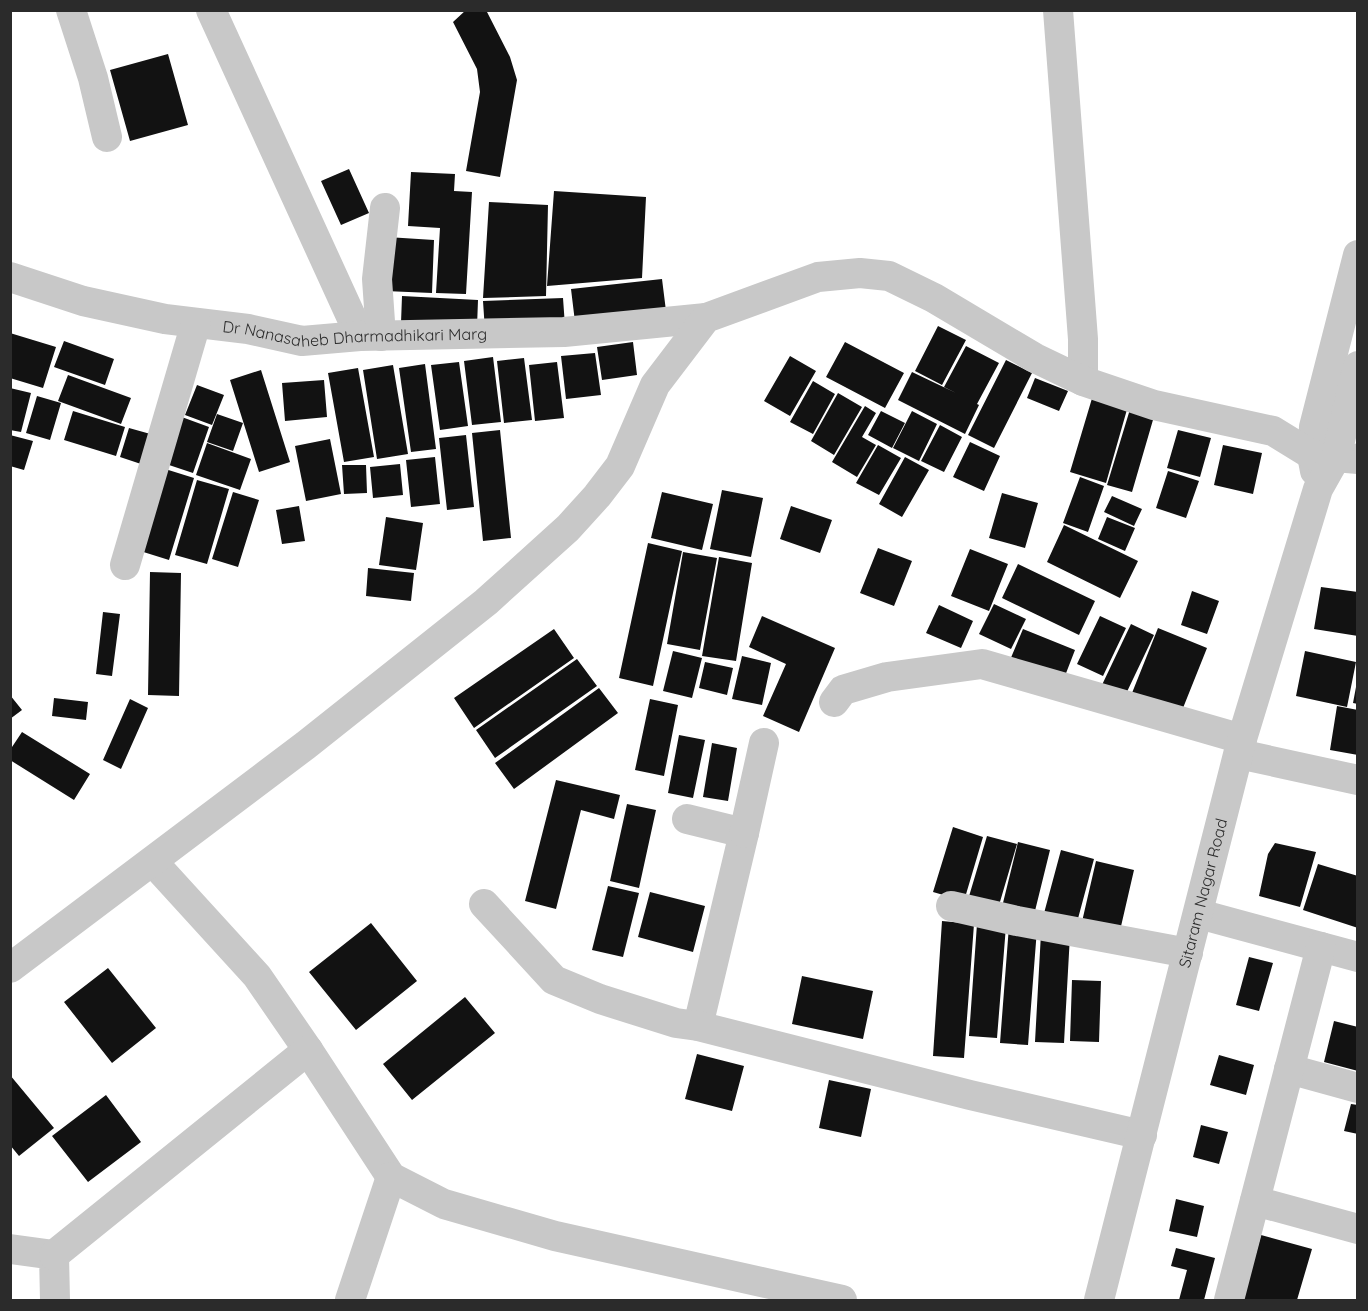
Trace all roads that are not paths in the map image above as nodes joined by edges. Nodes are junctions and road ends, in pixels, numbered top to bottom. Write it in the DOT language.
graph roads {
  1 [pos="71,10"];
  2 [pos="211,10"];
  3 [pos="1058,10"];
  4 [pos="107,137"];
  5 [pos="385,208"];
  6 [pos="1358,255"];
  7 [pos="10,277"];
  8 [pos="706,318"];
  9 [pos="195,323"];
  10 [pos="370,336"];
  11 [pos="1358,366"];
  12 [pos="1083,381"];
  13 [pos="1336,443"];
  14 [pos="125,565"];
  15 [pos="834,702"];
  16 [pos="764,742"];
  17 [pos="1241,746"];
  18 [pos="1358,780"];
  19 [pos="687,819"];
  20 [pos="744,833"];
  21 [pos="153,862"];
  22 [pos="484,904"];
  23 [pos="951,906"];
  24 [pos="1199,914"];
  25 [pos="1321,947"];
  26 [pos="1188,953"];
  27 [pos="1358,957"];
  28 [pos="10,968"];
  29 [pos="698,1026"];
  30 [pos="308,1050"];
  31 [pos="1289,1069"];
  32 [pos="1358,1088"];
  33 [pos="1142,1135"];
  34 [pos="390,1177"];
  35 [pos="1255,1201"];
  36 [pos="1358,1229"];
  37 [pos="10,1249"];
  38 [pos="54,1255"];
  39 [pos="55,1300"];
  40 [pos="350,1300"];
  41 [pos="842,1300"];
  42 [pos="1099,1300"];
  43 [pos="1229,1300"];
  1 -- 4 [label="street"];
  2 -- 10 [label="street"];
  3 -- 12 [label="street"];
  5 -- 10 [label="street"];
  6 -- 13 [label="street"];
  7 -- 9 [label="street, Dr Nanasaheb Dharmadhikari Marg"];
  8 -- 10 [label="street, Dr Nanasaheb Dharmadhikari Marg"];
  8 -- 12 [label="street, Dr Nanasaheb Dharmadhikari Marg"];
  8 -- 21 [label="street"];
  9 -- 10 [label="street, Dr Nanasaheb Dharmadhikari Marg"];
  9 -- 14 [label="street"];
  11 -- 13 [label="street"];
  12 -- 13 [label="street, Dr Nanasaheb Dharmadhikari Marg"];
  13 -- 17 [label="street, Sitaram Nagar Road"];
  15 -- 17 [label="street"];
  16 -- 20 [label="street"];
  17 -- 18 [label="street"];
  17 -- 24 [label="street, Sitaram Nagar Road"];
  19 -- 20 [label="street"];
  20 -- 29 [label="street"];
  21 -- 28 [label="street"];
  21 -- 30 [label="street"];
  22 -- 29 [label="street"];
  23 -- 26 [label="street"];
  24 -- 25 [label="street"];
  24 -- 26 [label="street, Sitaram Nagar Road"];
  25 -- 27 [label="street"];
  25 -- 31 [label="street"];
  26 -- 33 [label="street, Sitaram Nagar Road"];
  29 -- 33 [label="street"];
  30 -- 34 [label="street"];
  30 -- 38 [label="street"];
  31 -- 32 [label="street"];
  31 -- 35 [label="street"];
  33 -- 42 [label="street, Sitaram Nagar Road"];
  34 -- 40 [label="street"];
  34 -- 41 [label="street"];
  35 -- 36 [label="street"];
  35 -- 43 [label="street"];
  37 -- 38 [label="street"];
  38 -- 39 [label="street"];
}
